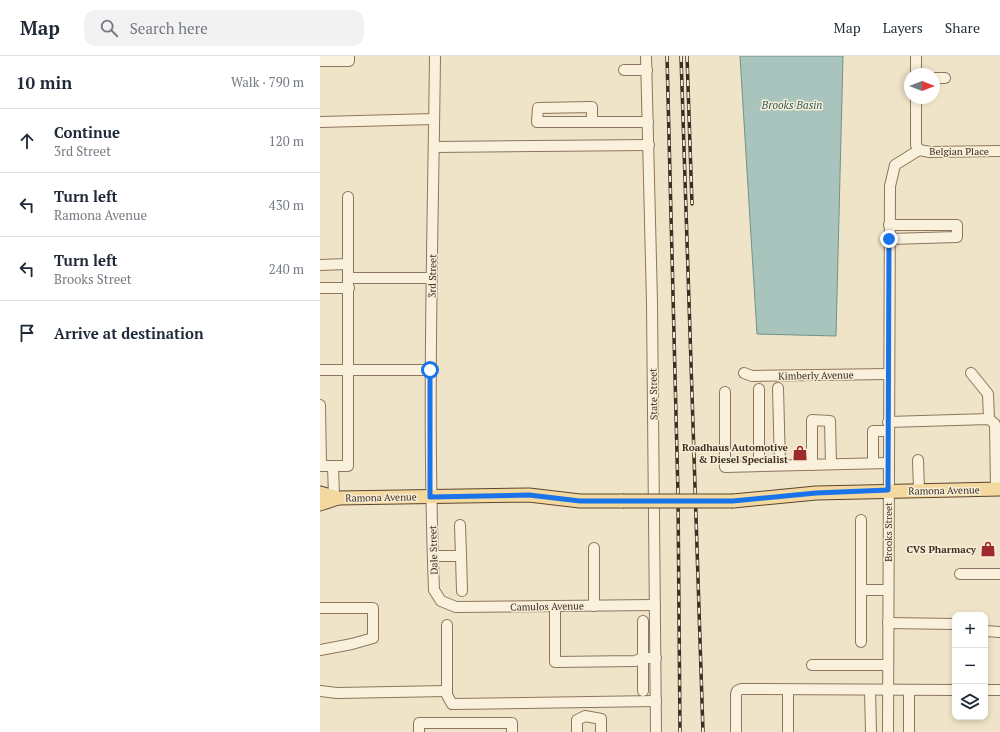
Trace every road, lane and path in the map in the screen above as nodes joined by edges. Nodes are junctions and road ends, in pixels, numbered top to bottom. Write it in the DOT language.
graph roads {
  1 [pos="349,56"];
  2 [pos="435,56"];
  3 [pos="646,56"];
  4 [pos="916,56"];
  5 [pos="320,61"];
  6 [pos="916,68"];
  7 [pos="624,70"];
  8 [pos="647,70"];
  9 [pos="940,78"];
  10 [pos="945,78"];
  11 [pos="916,104"];
  12 [pos="434,120"];
  13 [pos="592,121"];
  14 [pos="320,122"];
  15 [pos="648,122"];
  16 [pos="649,146"];
  17 [pos="434,147"];
  18 [pos="919,150"];
  19 [pos="1000,151"];
  20 [pos="348,198"];
  21 [pos="890,225"];
  22 [pos="889,239"];
  23 [pos="320,264"];
  24 [pos="348,264"];
  25 [pos="432,278"];
  26 [pos="348,283"];
  27 [pos="320,288"];
  28 [pos="320,370"];
  29 [pos="348,370"];
  30 [pos="430,370"];
  31 [pos="744,373"];
  32 [pos="971,373"];
  33 [pos="889,374"];
  34 [pos="778,388"];
  35 [pos="759,389"];
  36 [pos="725,392"];
  37 [pos="320,404"];
  38 [pos="989,419"];
  39 [pos="888,426"];
  40 [pos="918,460"];
  41 [pos="873,463"];
  42 [pos="888,463"];
  43 [pos="831,464"];
  44 [pos="812,465"];
  45 [pos="333,466"];
  46 [pos="759,466"];
  47 [pos="780,466"];
  48 [pos="998,489"];
  49 [pos="888,490"];
  50 [pos="919,490"];
  51 [pos="320,493"];
  52 [pos="336,497"];
  53 [pos="430,497"];
  54 [pos="320,504"];
  55 [pos="861,520"];
  56 [pos="460,525"];
  57 [pos="594,548"];
  58 [pos="433,556"];
  59 [pos="461,556"];
  60 [pos="960,574"];
  61 [pos="1000,574"];
  62 [pos="861,590"];
  63 [pos="888,590"];
  64 [pos="462,591"];
  65 [pos="440,600"];
  66 [pos="655,605"];
  67 [pos="555,606"];
  68 [pos="594,606"];
  69 [pos="320,608"];
  70 [pos="643,621"];
  71 [pos="888,623"];
  72 [pos="952,624"];
  73 [pos="447,625"];
  74 [pos="988,631"];
  75 [pos="1000,632"];
  76 [pos="861,642"];
  77 [pos="320,650"];
  78 [pos="643,658"];
  79 [pos="656,658"];
  80 [pos="812,665"];
  81 [pos="888,665"];
  82 [pos="320,690"];
  83 [pos="788,690"];
  84 [pos="870,690"];
  85 [pos="888,690"];
  86 [pos="909,690"];
  87 [pos="952,690"];
  88 [pos="988,690"];
  89 [pos="1000,690"];
  90 [pos="447,691"];
  91 [pos="643,692"];
  92 [pos="656,701"];
  93 [pos="419,732"];
  94 [pos="512,732"];
  95 [pos="577,732"];
  96 [pos="601,732"];
  97 [pos="656,732"];
  98 [pos="736,732"];
  99 [pos="788,732"];
  100 [pos="871,732"];
  101 [pos="888,732"];
  102 [pos="909,732"];
  1 -- 5 [label="street"];
  2 -- 12 [label="street, 3rd Street"];
  3 -- 8 [label="street, State Street"];
  4 -- 6 [label="street"];
  7 -- 8 [label="street"];
  8 -- 15 [label="street, State Street"];
  9 -- 10 [label="street"];
  11 -- 18 [label="street"];
  12 -- 14 [label="street"];
  12 -- 17 [label="street, 3rd Street"];
  13 -- 13 [label="street"];
  13 -- 15 [label="street"];
  15 -- 16 [label="street, State Street"];
  16 -- 17 [label="street"];
  16 -- 66 [label="street, State Street"];
  17 -- 25 [label="street, 3rd Street"];
  18 -- 19 [label="street, Belgian Place"];
  18 -- 21 [label="street, Brooks Street"];
  20 -- 24 [label="street"];
  21 -- 22 [label="street, Brooks Street"];
  21 -- 22 [label="street"];
  22 -- 33 [label="street, Brooks Street"];
  23 -- 24 [label="street"];
  24 -- 26 [label="street"];
  25 -- 26 [label="street"];
  25 -- 30 [label="street, 3rd Street"];
  26 -- 27 [label="street"];
  26 -- 29 [label="street"];
  28 -- 29 [label="street"];
  29 -- 30 [label="street"];
  29 -- 45 [label="street"];
  30 -- 53 [label="street, 3rd Street"];
  31 -- 33 [label="street, Kimberly Avenue"];
  32 -- 38 [label="street"];
  33 -- 39 [label="street, Brooks Street"];
  34 -- 47 [label="street"];
  35 -- 46 [label="street"];
  36 -- 46 [label="street"];
  37 -- 45 [label="street"];
  38 -- 39 [label="street"];
  38 -- 48 [label="street"];
  39 -- 41 [label="street"];
  39 -- 42 [label="street, Brooks Street"];
  40 -- 50 [label="street"];
  41 -- 42 [label="street"];
  41 -- 43 [label="street"];
  42 -- 49 [label="street, Brooks Street"];
  43 -- 44 [label="street"];
  43 -- 44 [label="street"];
  44 -- 47 [label="street"];
  45 -- 52 [label="street"];
  46 -- 47 [label="street"];
  48 -- 50 [label="main road, Ramona Avenue"];
  49 -- 50 [label="main road, Ramona Avenue"];
  49 -- 53 [label="main road, Ramona Avenue, bridge"];
  49 -- 63 [label="street, Brooks Street"];
  51 -- 52 [label="main road, Ramona Avenue"];
  52 -- 53 [label="main road, Ramona Avenue"];
  52 -- 54 [label="main road, Ramona Avenue"];
  53 -- 58 [label="street, Dale Street"];
  55 -- 62 [label="street"];
  56 -- 59 [label="street"];
  57 -- 68 [label="street"];
  58 -- 59 [label="street"];
  58 -- 65 [label="street, Dale Street"];
  59 -- 64 [label="street"];
  60 -- 61 [label="street"];
  62 -- 63 [label="street"];
  62 -- 76 [label="street"];
  63 -- 71 [label="street, Brooks Street"];
  65 -- 67 [label="street, Camulos Avenue"];
  66 -- 68 [label="street, Camulos Avenue"];
  66 -- 79 [label="street, State Street"];
  67 -- 68 [label="street, Camulos Avenue"];
  67 -- 78 [label="street"];
  69 -- 77 [label="street"];
  70 -- 78 [label="street"];
  71 -- 72 [label="street"];
  71 -- 81 [label="street, Brooks Street"];
  73 -- 90 [label="street"];
  74 -- 75 [label="street"];
  78 -- 79 [label="street"];
  78 -- 91 [label="street"];
  79 -- 92 [label="street, State Street"];
  80 -- 81 [label="street"];
  81 -- 85 [label="street, Brooks Street"];
  82 -- 90 [label="street"];
  83 -- 84 [label="street"];
  83 -- 98 [label="street"];
  83 -- 99 [label="street"];
  84 -- 85 [label="street"];
  84 -- 100 [label="street"];
  85 -- 86 [label="street"];
  85 -- 101 [label="street, Brooks Street"];
  86 -- 87 [label="street"];
  86 -- 102 [label="street"];
  88 -- 89 [label="street"];
  90 -- 92 [label="street"];
  92 -- 97 [label="street, State Street"];
  93 -- 94 [label="street"];
  95 -- 96 [label="street"];
}
